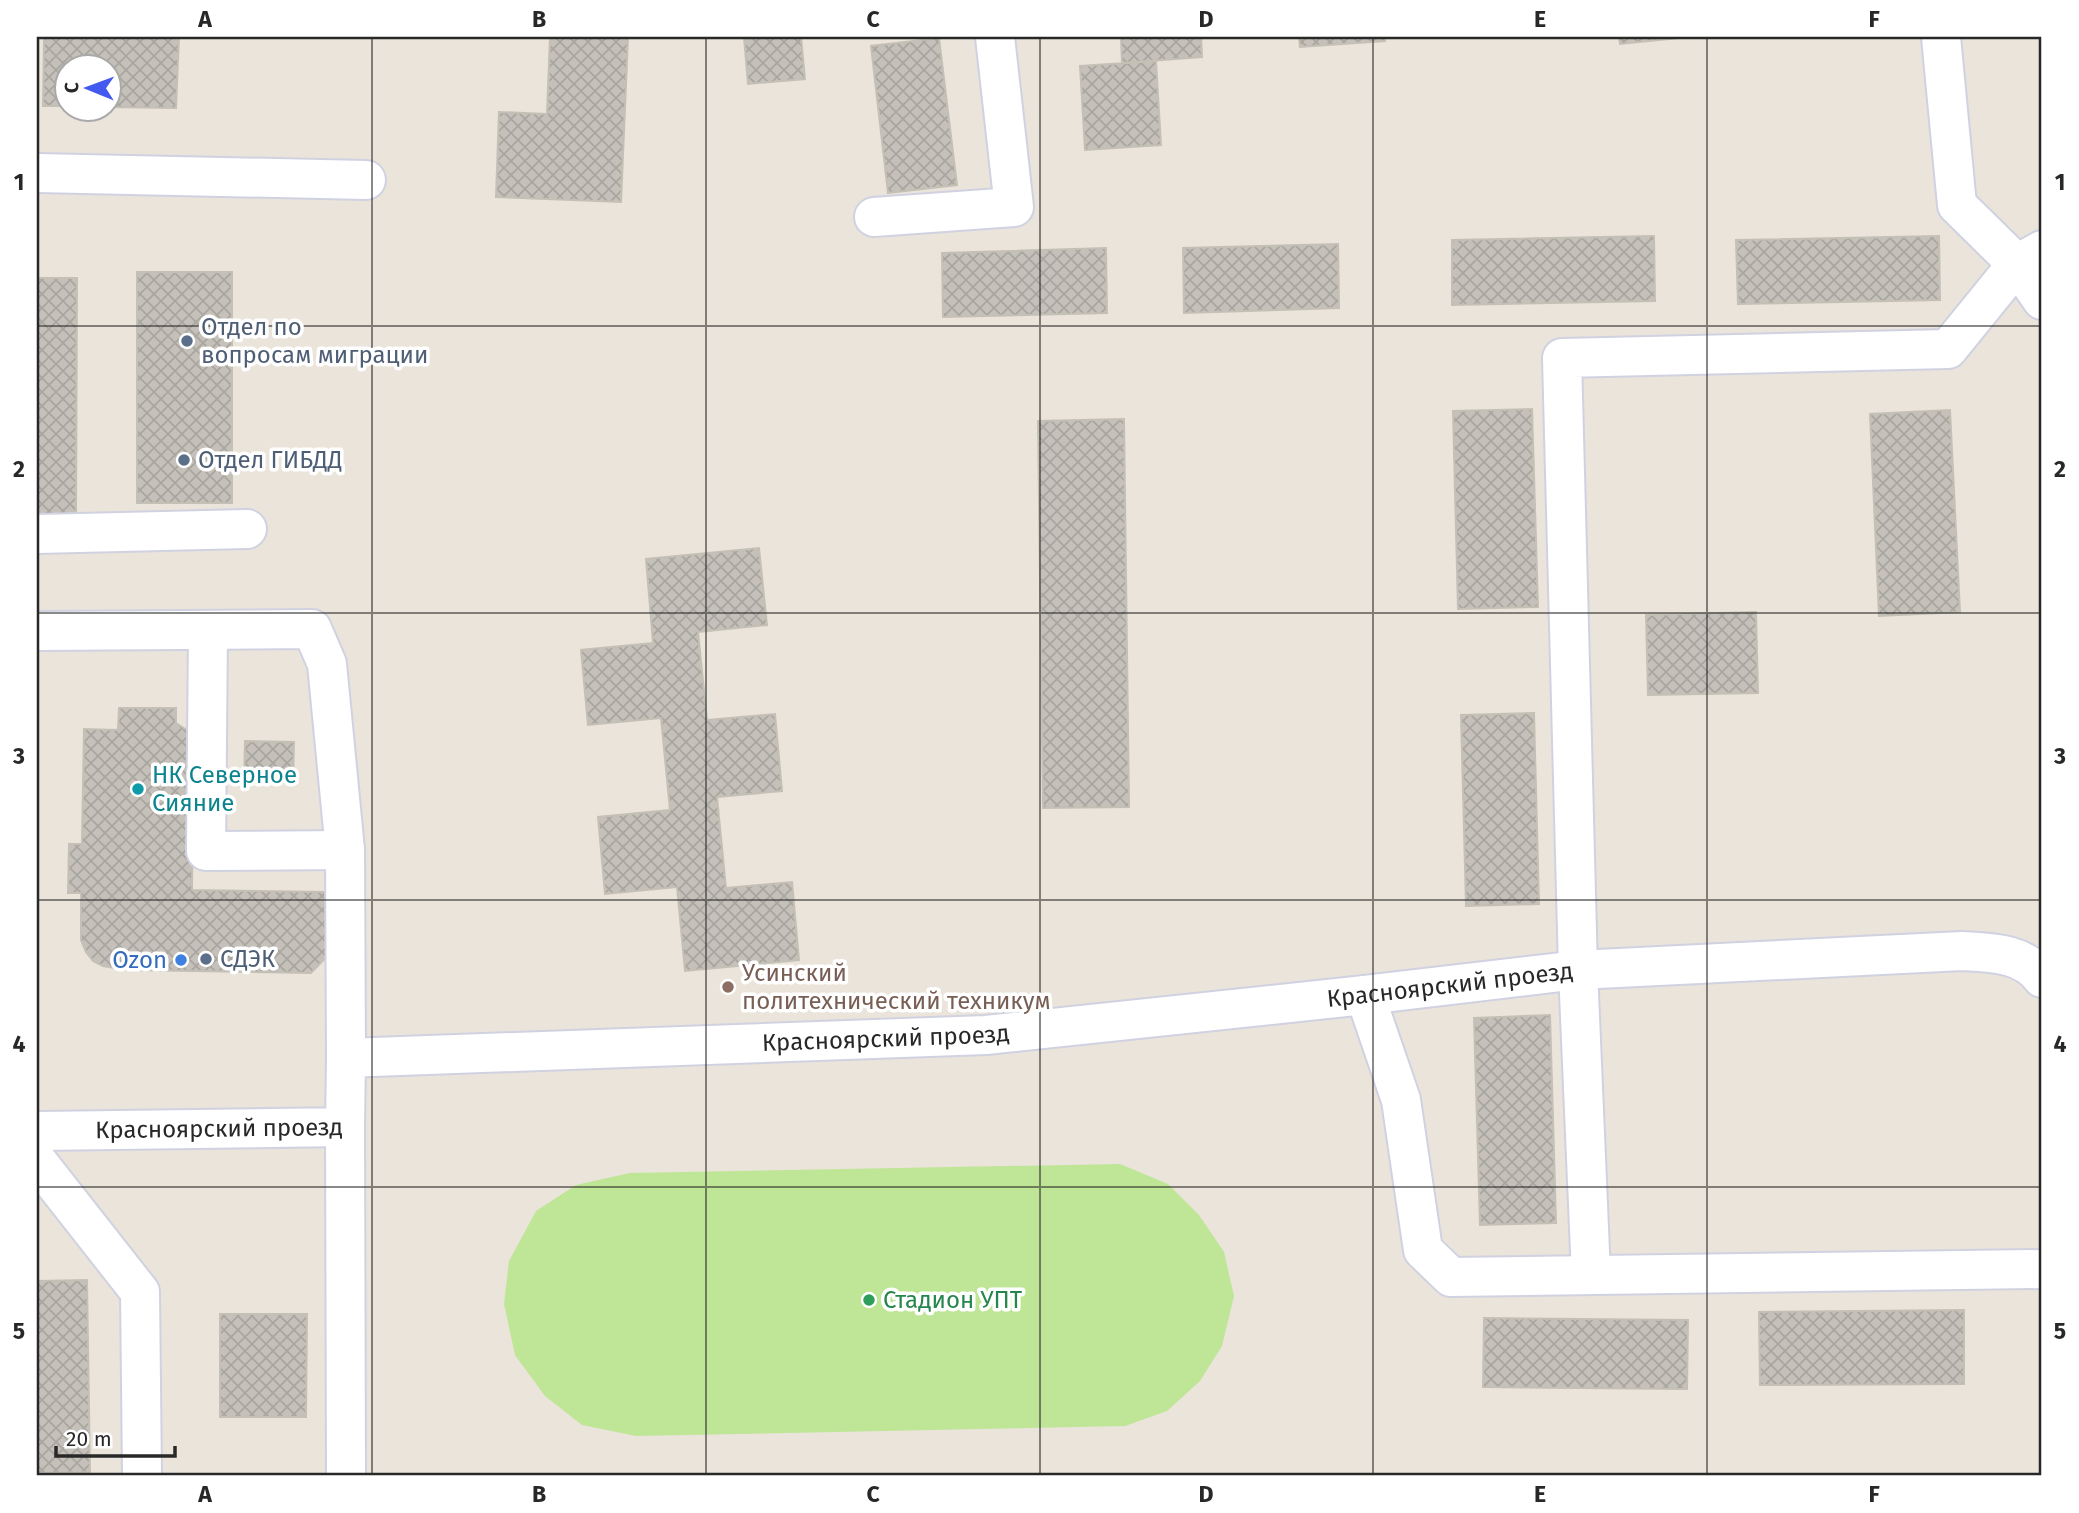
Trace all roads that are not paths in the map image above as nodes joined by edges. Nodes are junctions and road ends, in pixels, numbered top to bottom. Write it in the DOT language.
graph roads {
  1 [pos="995,37"];
  2 [pos="1941,37"];
  3 [pos="37,173"];
  4 [pos="366,180"];
  5 [pos="874,217"];
  6 [pos="2030,257"];
  7 [pos="2042,300"];
  8 [pos="247,529"];
  9 [pos="37,534"];
  10 [pos="208,630"];
  11 [pos="37,631"];
  12 [pos="345,850"];
  13 [pos="1578,970"];
  14 [pos="2042,978"];
  15 [pos="1365,995"];
  16 [pos="346,1058"];
  17 [pos="345,1126"];
  18 [pos="37,1132"];
  19 [pos="37,1161"];
  20 [pos="2042,1269"];
  21 [pos="1591,1275"];
  22 [pos="142,1476"];
  23 [pos="346,1476"];
  1 -- 5 [label="street"];
  2 -- 6 [label="street"];
  3 -- 4 [label="street"];
  6 -- 7 [label="street"];
  6 -- 13 [label="street"];
  8 -- 9 [label="street"];
  10 -- 11 [label="street"];
  10 -- 12 [label="street"];
  10 -- 12 [label="street"];
  12 -- 16 [label="street"];
  13 -- 14 [label="street, Красноярский проезд"];
  13 -- 15 [label="street, Красноярский проезд"];
  13 -- 21 [label="street"];
  15 -- 16 [label="street, Красноярский проезд"];
  15 -- 21 [label="street"];
  16 -- 17 [label="street, Красноярский проезд"];
  17 -- 18 [label="street, Красноярский проезд"];
  17 -- 23 [label="street"];
  19 -- 22 [label="street"];
  20 -- 21 [label="street"];
}
